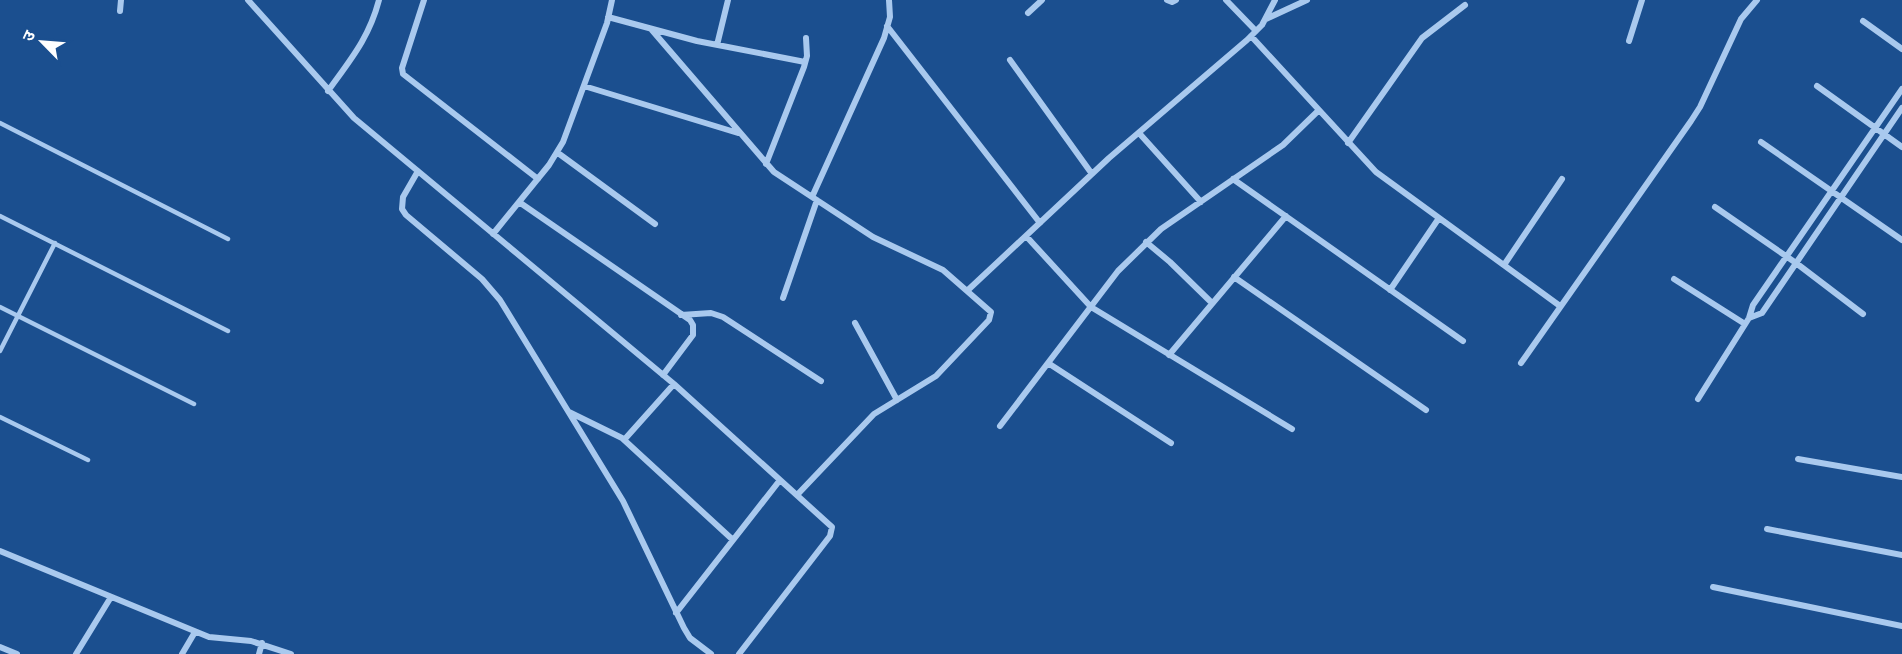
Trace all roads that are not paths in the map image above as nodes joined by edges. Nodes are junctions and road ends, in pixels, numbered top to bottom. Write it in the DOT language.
graph roads {
  1 [pos="121,0"];
  2 [pos="248,0"];
  3 [pos="379,0"];
  4 [pos="424,0"];
  5 [pos="612,0"];
  6 [pos="728,0"];
  7 [pos="889,0"];
  8 [pos="1042,0"];
  9 [pos="1167,0"];
  10 [pos="1176,0"];
  11 [pos="1226,0"];
  12 [pos="1275,0"];
  13 [pos="1307,0"];
  14 [pos="1642,0"];
  15 [pos="1757,0"];
  16 [pos="1465,5"];
  17 [pos="120,11"];
  18 [pos="1028,13"];
  19 [pos="608,17"];
  20 [pos="1265,20"];
  21 [pos="1863,21"];
  22 [pos="887,26"];
  23 [pos="651,29"];
  24 [pos="1254,33"];
  25 [pos="806,38"];
  26 [pos="1629,41"];
  27 [pos="717,45"];
  28 [pos="1902,49"];
  29 [pos="1010,60"];
  30 [pos="805,62"];
  31 [pos="584,86"];
  32 [pos="1817,86"];
  33 [pos="1902,89"];
  34 [pos="328,91"];
  35 [pos="1902,108"];
  36 [pos="1319,110"];
  37 [pos="0,123"];
  38 [pos="1875,128"];
  39 [pos="740,133"];
  40 [pos="1139,133"];
  41 [pos="1883,133"];
  42 [pos="1761,142"];
  43 [pos="1348,143"];
  44 [pos="1902,147"];
  45 [pos="558,153"];
  46 [pos="766,164"];
  47 [pos="418,171"];
  48 [pos="1092,174"];
  49 [pos="538,179"];
  50 [pos="1233,179"];
  51 [pos="1562,179"];
  52 [pos="1832,190"];
  53 [pos="1841,196"];
  54 [pos="815,198"];
  55 [pos="519,202"];
  56 [pos="1201,202"];
  57 [pos="1715,207"];
  58 [pos="0,216"];
  59 [pos="1286,216"];
  60 [pos="1439,218"];
  61 [pos="1040,223"];
  62 [pos="655,224"];
  63 [pos="493,234"];
  64 [pos="1026,236"];
  65 [pos="228,239"];
  66 [pos="1902,240"];
  67 [pos="1146,242"];
  68 [pos="55,243"];
  69 [pos="1786,256"];
  70 [pos="1796,263"];
  71 [pos="1504,265"];
  72 [pos="1234,277"];
  73 [pos="1674,279"];
  74 [pos="968,290"];
  75 [pos="1390,290"];
  76 [pos="783,298"];
  77 [pos="1212,303"];
  78 [pos="1560,306"];
  79 [pos="0,307"];
  80 [pos="1091,307"];
  81 [pos="1863,314"];
  82 [pos="681,315"];
  83 [pos="18,316"];
  84 [pos="1747,321"];
  85 [pos="855,323"];
  86 [pos="228,331"];
  87 [pos="1463,341"];
  88 [pos="0,351"];
  89 [pos="1169,355"];
  90 [pos="1048,363"];
  91 [pos="1521,363"];
  92 [pos="663,375"];
  93 [pos="821,381"];
  94 [pos="674,384"];
  95 [pos="1698,399"];
  96 [pos="897,400"];
  97 [pos="194,404"];
  98 [pos="1426,410"];
  99 [pos="568,412"];
  100 [pos="0,417"];
  101 [pos="1000,426"];
  102 [pos="1292,429"];
  103 [pos="624,440"];
  104 [pos="1171,443"];
  105 [pos="1798,459"];
  106 [pos="88,460"];
  107 [pos="1902,477"];
  108 [pos="780,480"];
  109 [pos="797,495"];
  110 [pos="1767,529"];
  111 [pos="733,540"];
  112 [pos="0,551"];
  113 [pos="1902,555"];
  114 [pos="1713,587"];
  115 [pos="111,597"];
  116 [pos="676,613"];
  117 [pos="1902,626"];
  118 [pos="195,632"];
  119 [pos="262,643"];
  120 [pos="0,646"];
  121 [pos="703,652"];
  122 [pos="16,654"];
  123 [pos="76,654"];
  124 [pos="182,654"];
  125 [pos="259,654"];
  126 [pos="291,654"];
  127 [pos="711,654"];
  128 [pos="739,654"];
  1 -- 17 [label="street"];
  2 -- 34 [label="street"];
  3 -- 34 [label="street"];
  4 -- 49 [label="street"];
  5 -- 19 [label="street"];
  6 -- 27 [label="street"];
  7 -- 22 [label="street"];
  8 -- 18 [label="street"];
  9 -- 10 [label="street"];
  11 -- 24 [label="street"];
  12 -- 20 [label="street"];
  13 -- 20 [label="street"];
  14 -- 26 [label="street"];
  15 -- 78 [label="street"];
  16 -- 43 [label="street"];
  19 -- 23 [label="street"];
  19 -- 31 [label="street"];
  20 -- 24 [label="street"];
  21 -- 28 [label="street"];
  22 -- 54 [label="street"];
  22 -- 61 [label="street"];
  23 -- 27 [label="street"];
  23 -- 39 [label="street"];
  24 -- 36 [label="street"];
  24 -- 40 [label="street"];
  25 -- 30 [label="street"];
  27 -- 30 [label="street"];
  29 -- 48 [label="street"];
  30 -- 46 [label="street"];
  31 -- 39 [label="street"];
  31 -- 45 [label="street"];
  32 -- 38 [label="street"];
  33 -- 38 [label="street"];
  34 -- 47 [label="street"];
  35 -- 41 [label="street"];
  36 -- 43 [label="street"];
  36 -- 50 [label="street"];
  37 -- 65 [label="lane"];
  38 -- 41 [label="street"];
  38 -- 52 [label="street"];
  39 -- 46 [label="street"];
  40 -- 48 [label="street"];
  40 -- 56 [label="street"];
  41 -- 44 [label="street"];
  41 -- 53 [label="street"];
  42 -- 52 [label="street"];
  43 -- 60 [label="street"];
  45 -- 49 [label="street"];
  45 -- 62 [label="street"];
  46 -- 54 [label="street"];
  47 -- 63 [label="street"];
  47 -- 99 [label="street"];
  48 -- 61 [label="street"];
  49 -- 55 [label="street"];
  50 -- 56 [label="street"];
  50 -- 59 [label="street"];
  51 -- 71 [label="street"];
  52 -- 53 [label="street"];
  52 -- 69 [label="street"];
  53 -- 66 [label="street"];
  53 -- 70 [label="street"];
  54 -- 74 [label="street"];
  54 -- 76 [label="street"];
  55 -- 63 [label="street"];
  55 -- 82 [label="street"];
  56 -- 67 [label="street"];
  57 -- 69 [label="street"];
  58 -- 68 [label="lane"];
  59 -- 72 [label="street"];
  59 -- 75 [label="street"];
  60 -- 71 [label="street"];
  60 -- 75 [label="street"];
  61 -- 64 [label="street"];
  63 -- 92 [label="street"];
  64 -- 74 [label="street"];
  64 -- 80 [label="street"];
  67 -- 77 [label="street"];
  67 -- 80 [label="street"];
  68 -- 83 [label="lane"];
  68 -- 86 [label="lane"];
  69 -- 70 [label="street"];
  69 -- 84 [label="street"];
  70 -- 81 [label="street"];
  70 -- 84 [label="street"];
  71 -- 78 [label="street"];
  72 -- 77 [label="street"];
  72 -- 98 [label="street"];
  73 -- 84 [label="street"];
  74 -- 96 [label="street"];
  75 -- 87 [label="street"];
  77 -- 89 [label="street"];
  78 -- 91 [label="street"];
  79 -- 83 [label="lane"];
  80 -- 89 [label="street"];
  80 -- 90 [label="street"];
  82 -- 92 [label="street"];
  82 -- 93 [label="street"];
  83 -- 88 [label="lane"];
  83 -- 97 [label="lane"];
  84 -- 95 [label="street"];
  85 -- 96 [label="street"];
  89 -- 102 [label="street"];
  90 -- 101 [label="street"];
  90 -- 104 [label="street"];
  92 -- 94 [label="street"];
  94 -- 103 [label="street"];
  94 -- 108 [label="street"];
  96 -- 109 [label="street"];
  99 -- 103 [label="street"];
  99 -- 116 [label="street"];
  100 -- 106 [label="lane"];
  103 -- 111 [label="street"];
  105 -- 107 [label="street"];
  108 -- 109 [label="street"];
  108 -- 111 [label="street"];
  109 -- 128 [label="street"];
  110 -- 113 [label="street"];
  111 -- 116 [label="street"];
  112 -- 115 [label="street"];
  114 -- 117 [label="street"];
  115 -- 118 [label="street"];
  115 -- 123 [label="street"];
  116 -- 121 [label="street"];
  118 -- 119 [label="street"];
  118 -- 124 [label="street"];
  119 -- 125 [label="street"];
  119 -- 126 [label="street"];
  120 -- 122 [label="street"];
  121 -- 127 [label="street"];
}
